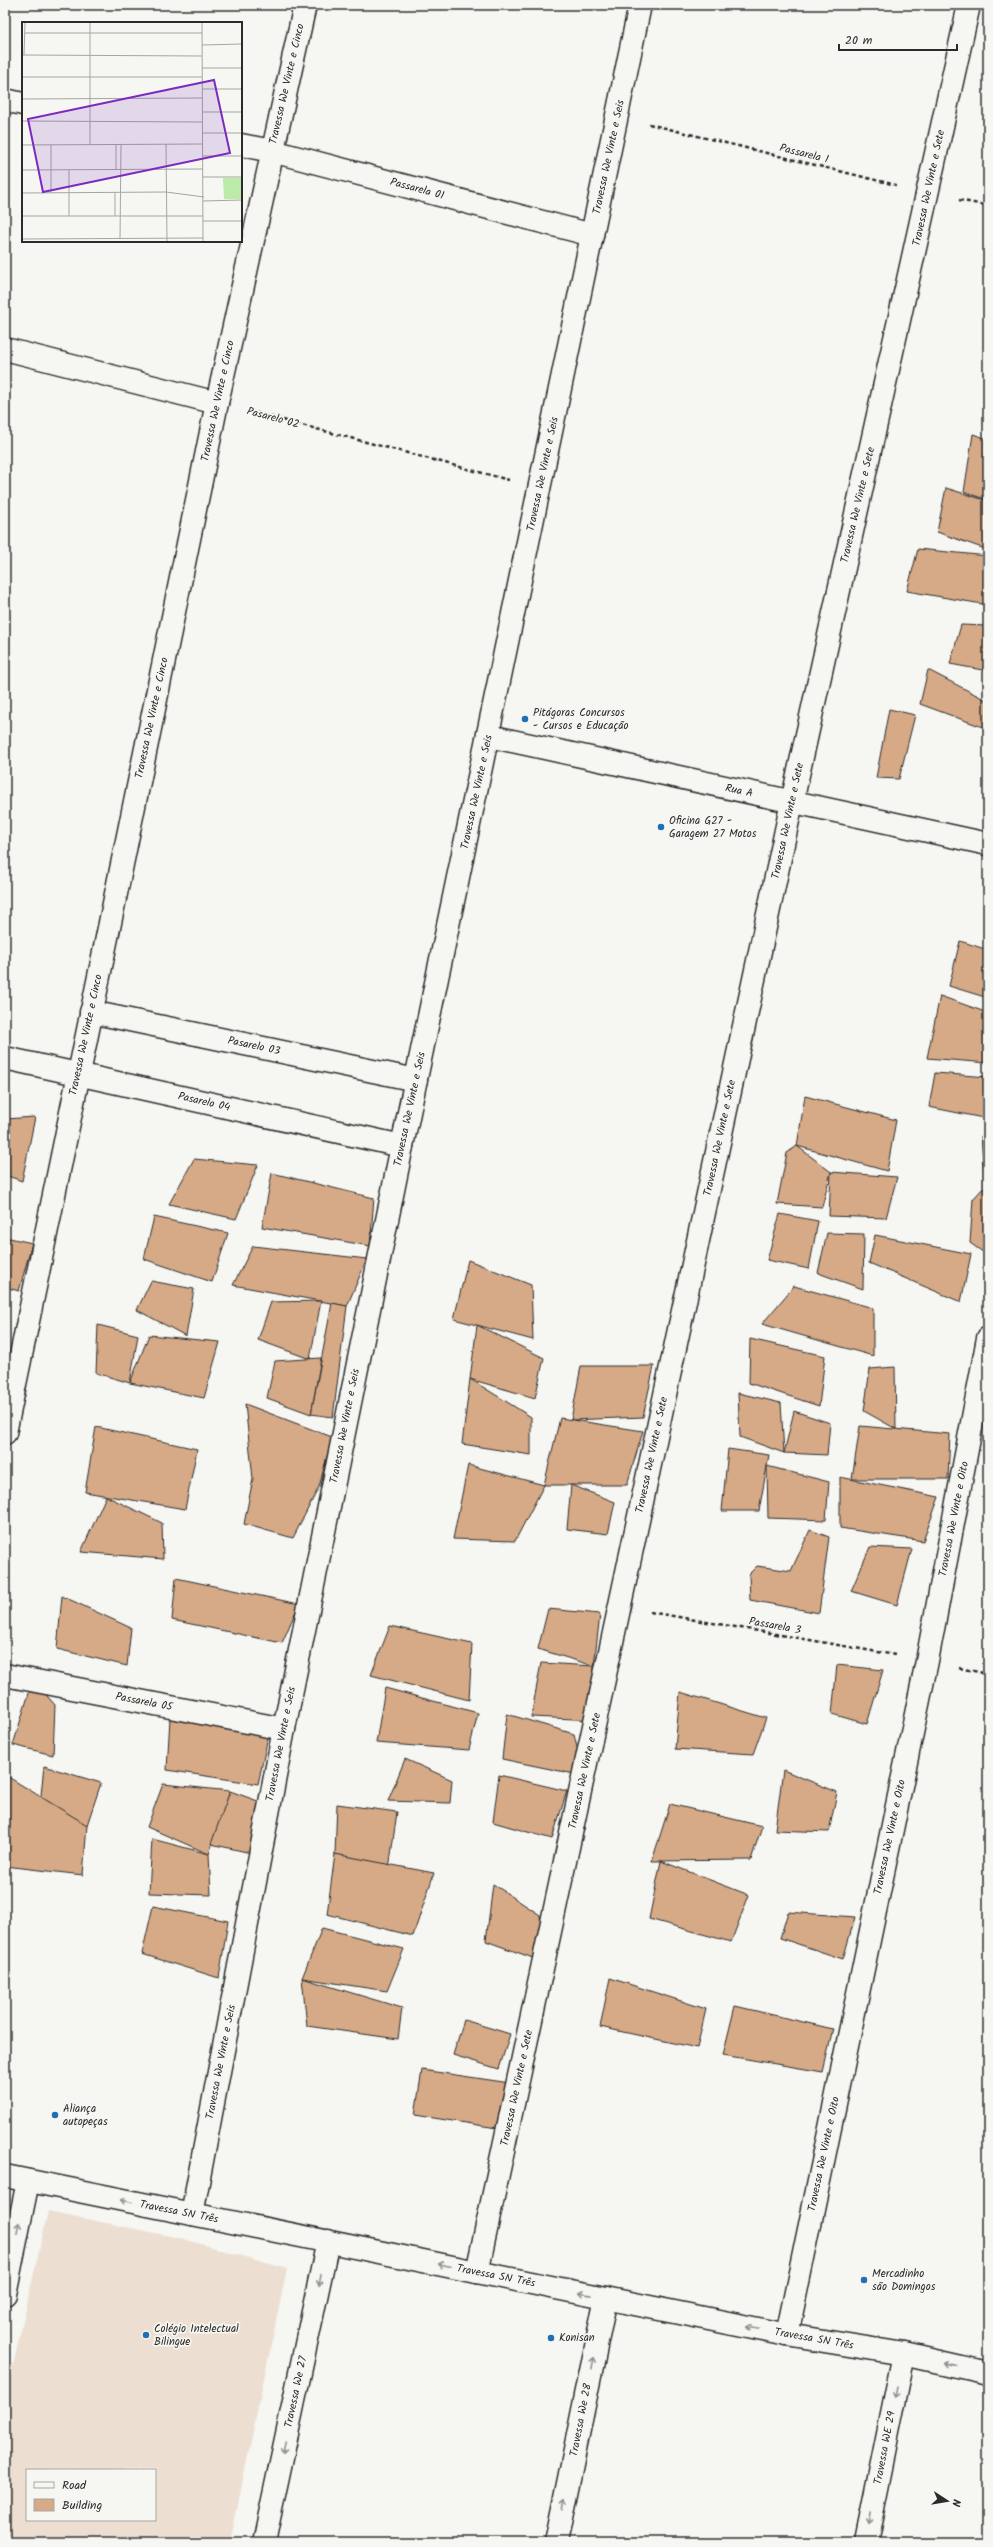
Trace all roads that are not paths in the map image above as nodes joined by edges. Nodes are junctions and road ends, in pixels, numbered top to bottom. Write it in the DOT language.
graph roads {
  1 [pos="305,5"];
  2 [pos="640,5"];
  3 [pos="969,5"];
  4 [pos="5,100"];
  5 [pos="22,104"];
  6 [pos="242,145"];
  7 [pos="272,151"];
  8 [pos="592,235"];
  9 [pos="5,349"];
  10 [pos="217,403"];
  11 [pos="489,736"];
  12 [pos="792,802"];
  13 [pos="988,844"];
  14 [pos="91,1012"];
  15 [pos="5,1058"];
  16 [pos="78,1074"];
  17 [pos="416,1080"];
  18 [pos="402,1146"];
  19 [pos="988,1338"];
  20 [pos="5,1432"];
  21 [pos="5,1675"];
  22 [pos="284,1729"];
  23 [pos="5,2176"];
  24 [pos="28,2181"];
  25 [pos="192,2214"];
  26 [pos="328,2241"];
  27 [pos="477,2272"];
  28 [pos="5,2294"];
  29 [pos="606,2298"];
  30 [pos="787,2335"];
  31 [pos="904,2354"];
  32 [pos="988,2373"];
  33 [pos="264,2542"];
  34 [pos="556,2542"];
  35 [pos="866,2542"];
  1 -- 7 [label="street, Travessa We Vinte e Cinco"];
  2 -- 8 [label="street, Travessa We Vinte e Seis"];
  3 -- 12 [label="street, Travessa We Vinte e Sete"];
  4 -- 5 [label="street"];
  6 -- 7 [label="street, Passarela 01"];
  7 -- 8 [label="street, Passarela 01"];
  7 -- 10 [label="street, Travessa We Vinte e Cinco"];
  8 -- 11 [label="street, Travessa We Vinte e Seis"];
  9 -- 10 [label="street"];
  10 -- 14 [label="street, Travessa We Vinte e Cinco"];
  11 -- 12 [label="street, Rua A"];
  11 -- 17 [label="street, Travessa We Vinte e Seis"];
  12 -- 13 [label="street, Rua A"];
  12 -- 27 [label="street, Travessa We Vinte e Sete"];
  14 -- 16 [label="street, Travessa We Vinte e Cinco"];
  14 -- 17 [label="street, Pasarelo 03"];
  15 -- 16 [label="street, Pasarelo 04"];
  16 -- 18 [label="street, Pasarelo 04"];
  16 -- 20 [label="street, Travessa We Vinte e Cinco"];
  17 -- 18 [label="street, Travessa We Vinte e Seis"];
  18 -- 22 [label="street, Travessa We Vinte e Seis"];
  19 -- 30 [label="street, Travessa We Vinte e Oito"];
  21 -- 22 [label="street, Passarela 05"];
  22 -- 25 [label="street, Travessa We Vinte e Seis"];
  23 -- 24 [label="street, Travessa SN Três"];
  25 -- 24 [label="street, Travessa SN Três, one-way"];
  28 -- 24 [label="street, one-way"];
  25 -- 26 [label="street, Travessa SN Três"];
  27 -- 26 [label="street, Travessa SN Três, one-way"];
  26 -- 33 [label="street, Travessa We 27, one-way"];
  29 -- 27 [label="street, Travessa SN Três, one-way"];
  30 -- 29 [label="street, Travessa SN Três, one-way"];
  34 -- 29 [label="street, Travessa We 28, one-way"];
  30 -- 31 [label="street, Travessa SN Três"];
  32 -- 31 [label="street, Travessa SN Três, one-way"];
  31 -- 35 [label="street, Travessa WE 29, one-way"];
}
